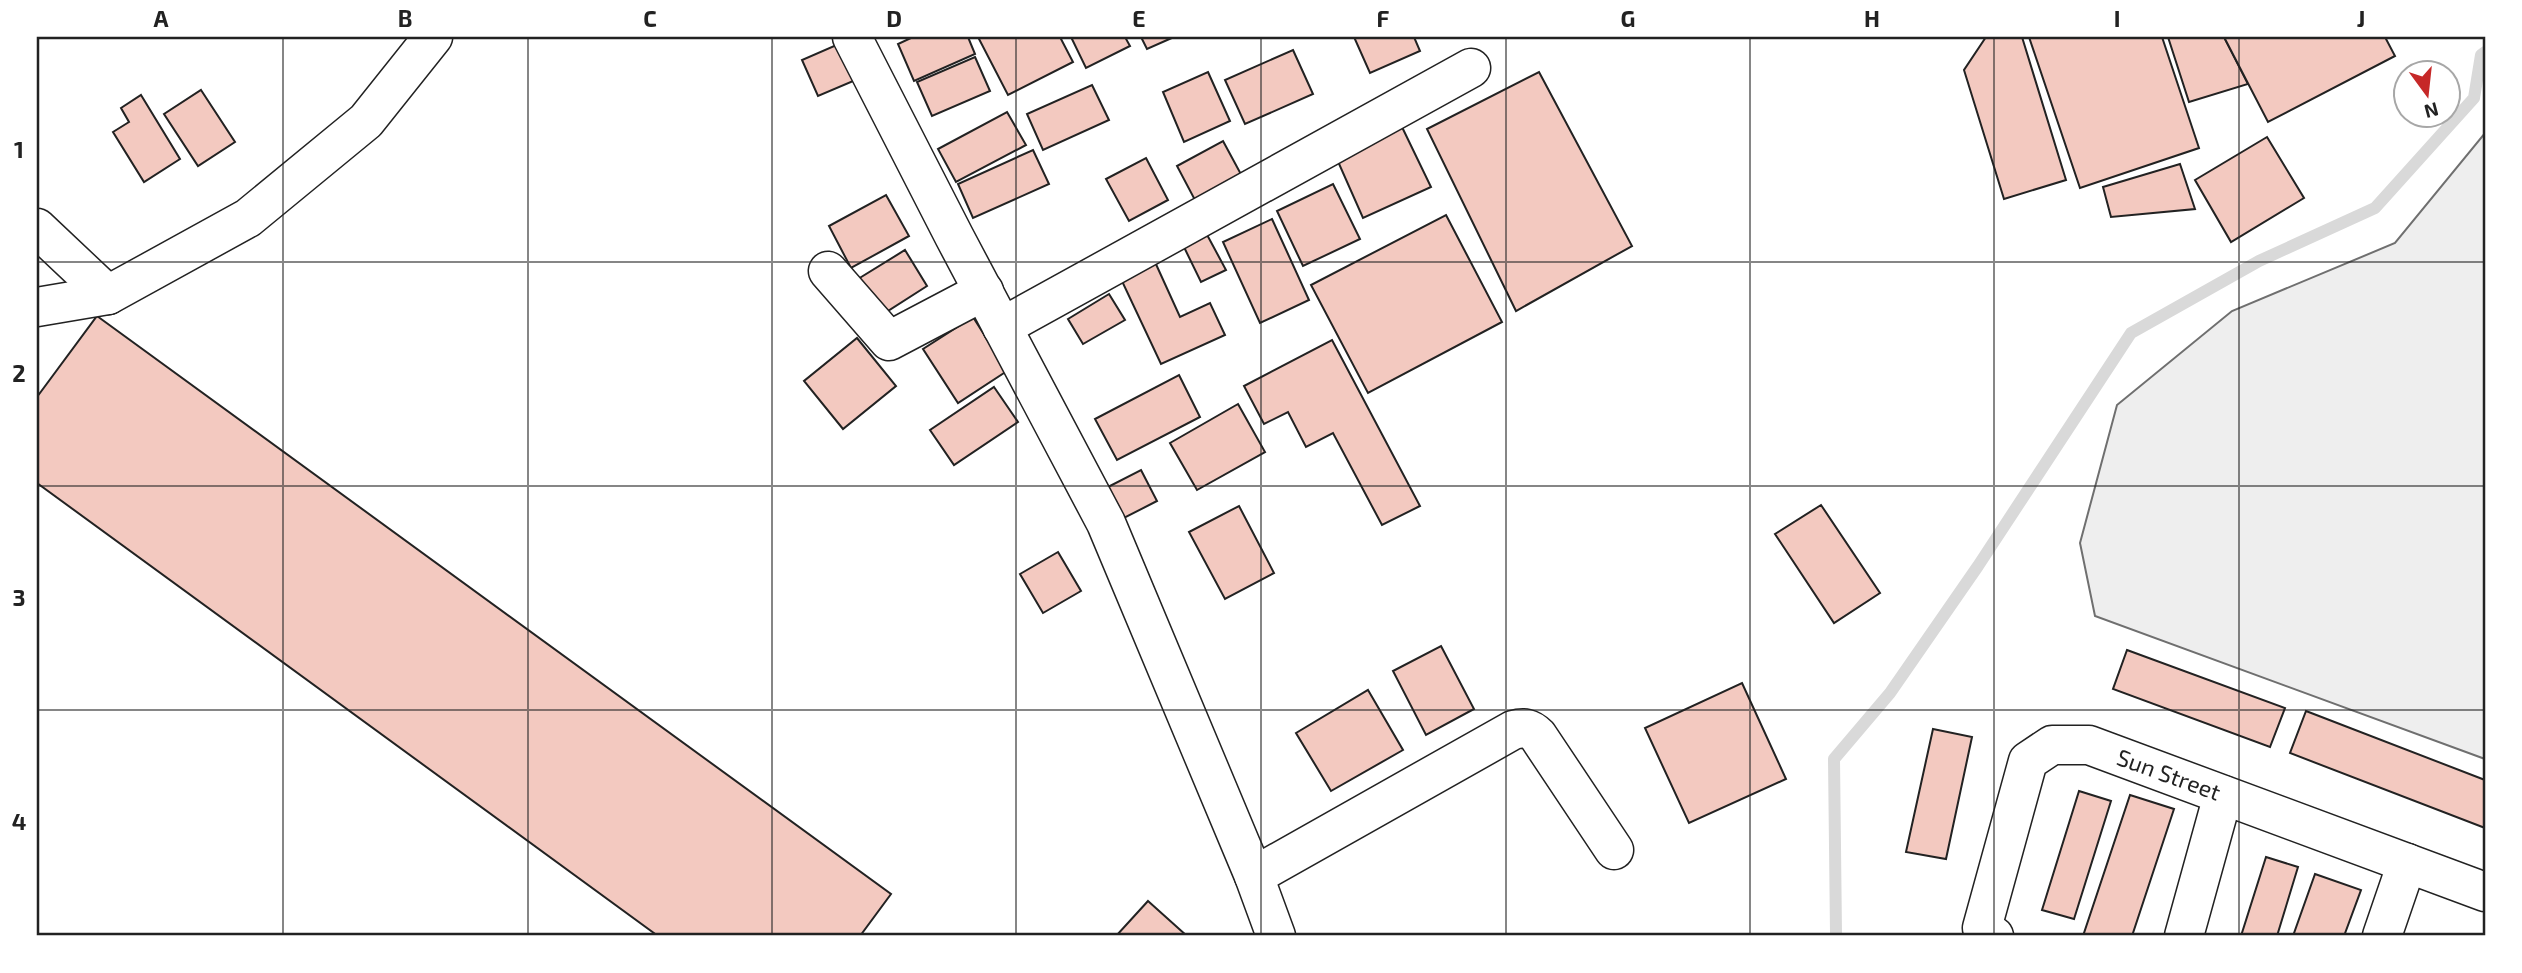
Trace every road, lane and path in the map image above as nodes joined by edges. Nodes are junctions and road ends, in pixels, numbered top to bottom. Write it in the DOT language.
graph roads {
  1 [pos="433,37"];
  2 [pos="852,37"];
  3 [pos="1471,68"];
  4 [pos="37,228"];
  5 [pos="828,271"];
  6 [pos="984,291"];
  7 [pos="108,295"];
  8 [pos="37,307"];
  9 [pos="1002,327"];
  10 [pos="2223,794"];
  11 [pos="1614,850"];
  12 [pos="2407,863"];
  13 [pos="1254,876"];
  14 [pos="2485,892"];
  15 [pos="1276,936"];
  16 [pos="1994,936"];
  17 [pos="2184,936"];
  18 [pos="2382,936"];
  1 -- 7 [label="street"];
  2 -- 6 [label="street"];
  3 -- 9 [label="street"];
  4 -- 7 [label="street"];
  5 -- 6 [label="street"];
  6 -- 9 [label="street"];
  7 -- 8 [label="street"];
  9 -- 13 [label="street"];
  10 -- 12 [label="street, Sun Street"];
  10 -- 16 [label="street, Sun Street"];
  10 -- 17 [label="street"];
  11 -- 13 [label="street"];
  12 -- 14 [label="street, Sun Street"];
  12 -- 18 [label="street"];
  13 -- 15 [label="street"];
}
